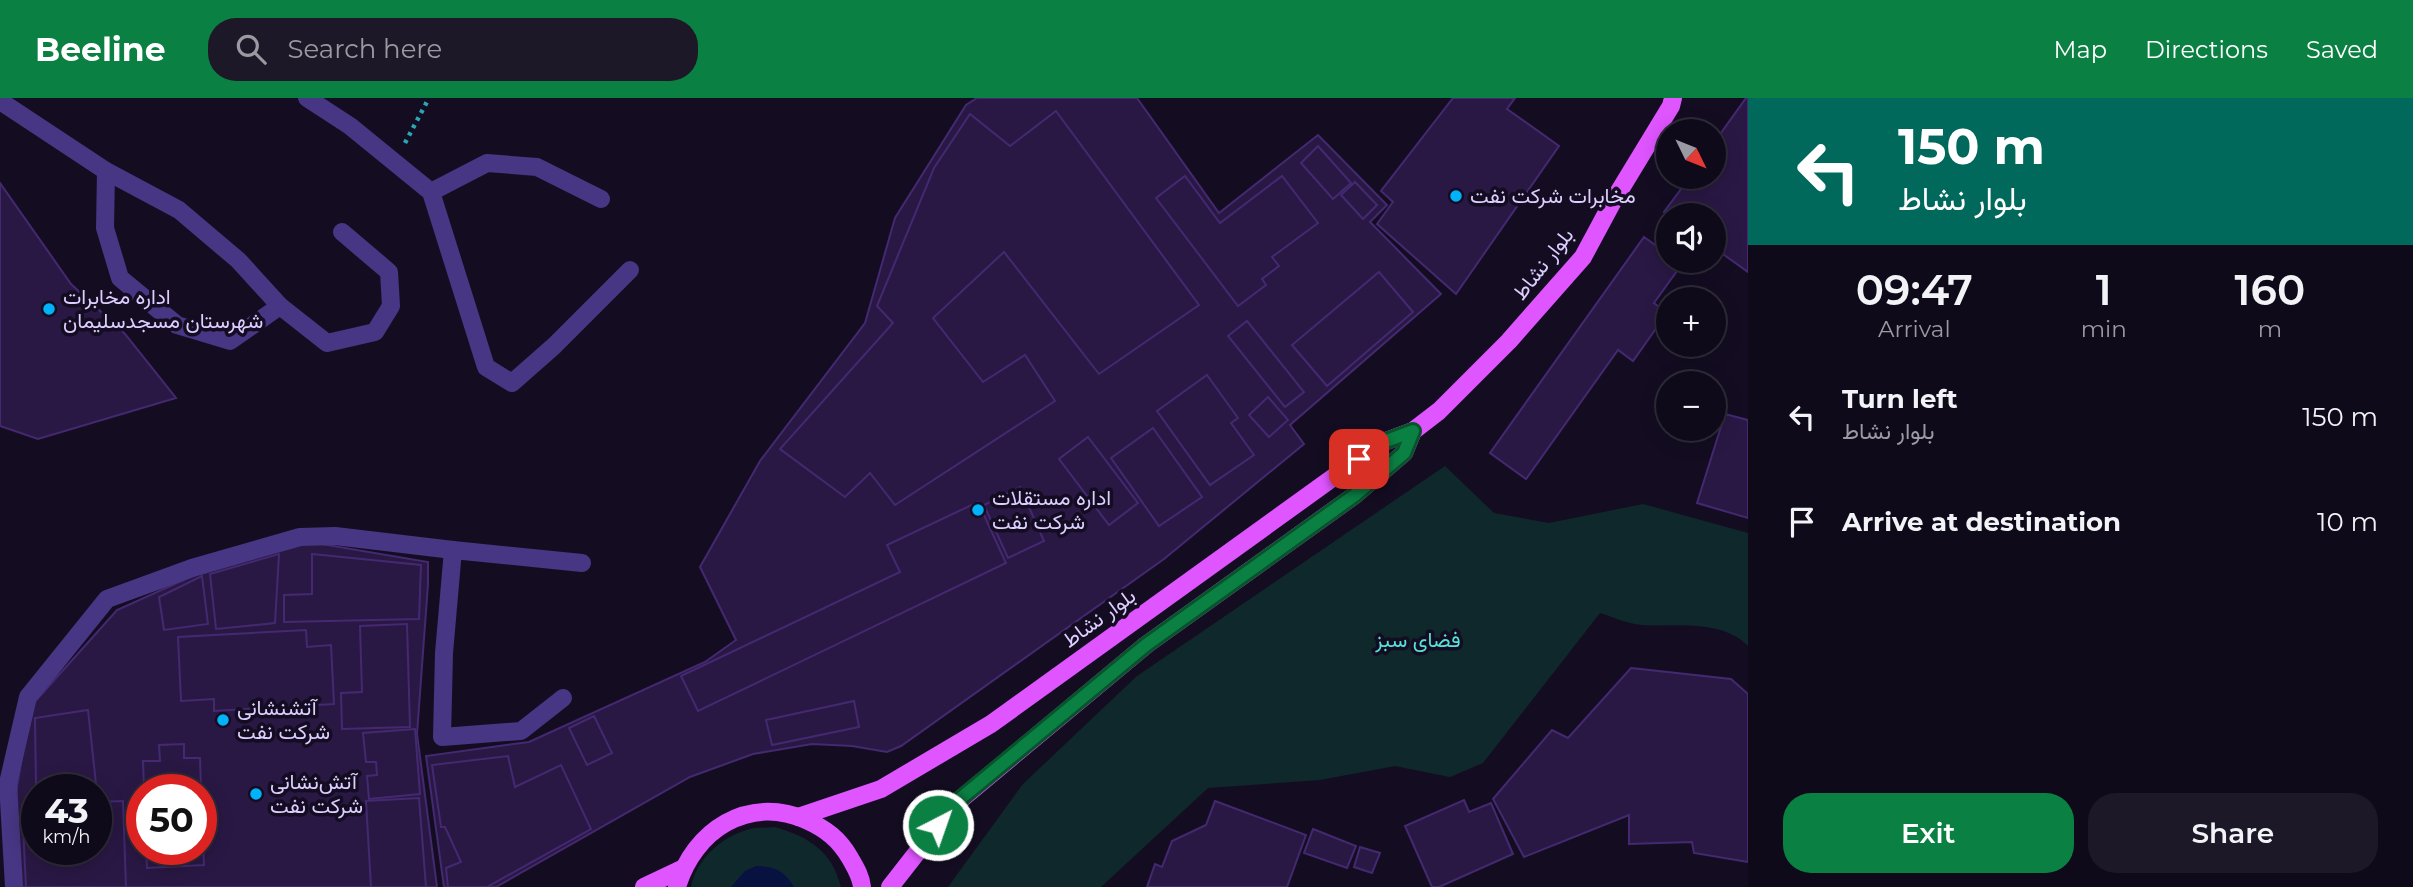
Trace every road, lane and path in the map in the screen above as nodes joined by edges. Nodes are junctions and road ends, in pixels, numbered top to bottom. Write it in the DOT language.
graph roads {
  1 [pos="307,98"];
  2 [pos="429,98"];
  3 [pos="1673,98"];
  4 [pos="0,101"];
  5 [pos="394,162"];
  6 [pos="106,171"];
  7 [pos="431,192"];
  8 [pos="601,199"];
  9 [pos="342,232"];
  10 [pos="631,270"];
  11 [pos="280,306"];
  12 [pos="1413,431"];
  13 [pos="453,551"];
  14 [pos="582,563"];
  15 [pos="563,698"];
  16 [pos="798,817"];
  17 [pos="682,869"];
  18 [pos="14,887"];
  19 [pos="644,887"];
  20 [pos="677,887"];
  21 [pos="862,887"];
  22 [pos="890,887"];
  1 -- 5 [label="street"];
  2 -- 5 [label="path"];
  3 -- 12 [label="main road, بلوار نشاط"];
  4 -- 6 [label="street"];
  5 -- 7 [label="street"];
  6 -- 11 [label="street"];
  6 -- 11 [label="street"];
  7 -- 8 [label="street"];
  7 -- 10 [label="street"];
  9 -- 11 [label="street"];
  12 -- 16 [label="main road, بلوار نشاط"];
  12 -- 22 [label="main road, بلوار نشاط"];
  13 -- 14 [label="street"];
  13 -- 15 [label="street"];
  13 -- 18 [label="street"];
  16 -- 17 [label="main road"];
  16 -- 21 [label="main road"];
  17 -- 19 [label="main road"];
  17 -- 20 [label="main road"];
}
